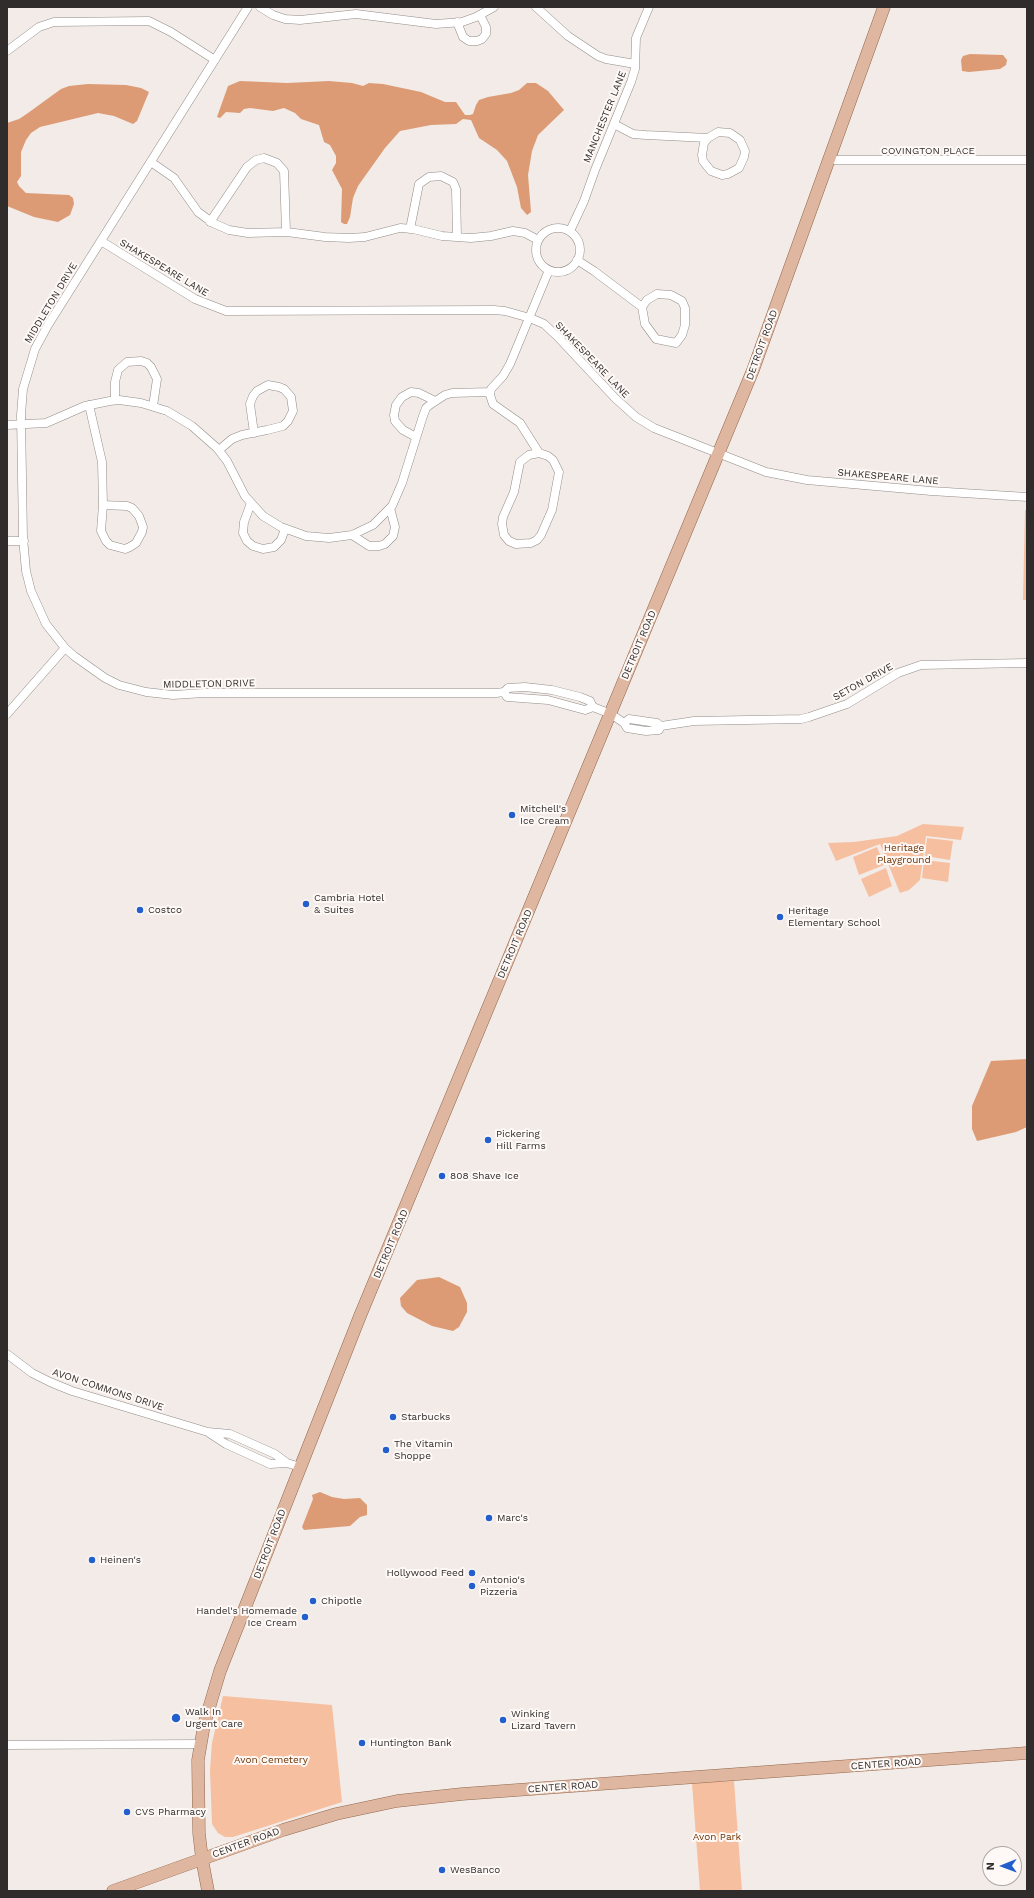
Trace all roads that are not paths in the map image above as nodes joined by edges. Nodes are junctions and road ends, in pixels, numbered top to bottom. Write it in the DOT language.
graph roads {
  1 [pos="248,7"];
  2 [pos="260,7"];
  3 [pos="494,7"];
  4 [pos="536,7"];
  5 [pos="649,7"];
  6 [pos="884,7"];
  7 [pos="480,15"];
  8 [pos="457,22"];
  9 [pos="7,51"];
  10 [pos="215,60"];
  11 [pos="635,64"];
  12 [pos="614,124"];
  13 [pos="708,138"];
  14 [pos="829,160"];
  15 [pos="1027,160"];
  16 [pos="151,162"];
  17 [pos="210,222"];
  18 [pos="410,229"];
  19 [pos="286,232"];
  20 [pos="570,232"];
  21 [pos="458,237"];
  22 [pos="538,240"];
  23 [pos="101,241"];
  24 [pos="576,260"];
  25 [pos="549,270"];
  26 [pos="642,307"];
  27 [pos="530,318"];
  28 [pos="490,392"];
  29 [pos="115,400"];
  30 [pos="435,401"];
  31 [pos="89,405"];
  32 [pos="153,406"];
  33 [pos="21,424"];
  34 [pos="7,425"];
  35 [pos="254,433"];
  36 [pos="416,436"];
  37 [pos="219,450"];
  38 [pos="539,453"];
  39 [pos="719,453"];
  40 [pos="1027,497"];
  41 [pos="251,503"];
  42 [pos="103,505"];
  43 [pos="390,508"];
  44 [pos="285,529"];
  45 [pos="352,535"];
  46 [pos="7,541"];
  47 [pos="24,541"];
  48 [pos="65,648"];
  49 [pos="1027,663"];
  50 [pos="7,714"];
  51 [pos="611,714"];
  52 [pos="7,1354"];
  53 [pos="300,1467"];
  54 [pos="200,1744"];
  55 [pos="7,1745"];
  56 [pos="1027,1753"];
  57 [pos="202,1859"];
  58 [pos="114,1891"];
  59 [pos="208,1891"];
  1 -- 10 [label="street, MIDDLETON DRIVE"];
  2 -- 8 [label="street"];
  3 -- 7 [label="street"];
  4 -- 11 [label="street"];
  5 -- 11 [label="street, MANCHESTER LANE"];
  6 -- 14 [label="main road, DETROIT ROAD"];
  7 -- 8 [label="street"];
  7 -- 8 [label="street"];
  9 -- 10 [label="street"];
  10 -- 16 [label="street, MIDDLETON DRIVE"];
  11 -- 12 [label="street, MANCHESTER LANE"];
  12 -- 13 [label="street"];
  12 -- 20 [label="street, MANCHESTER LANE"];
  13 -- 13 [label="street"];
  14 -- 15 [label="street, COVINGTON PLACE"];
  14 -- 39 [label="main road, DETROIT ROAD"];
  16 -- 17 [label="street"];
  16 -- 23 [label="street, MIDDLETON DRIVE"];
  17 -- 19 [label="street"];
  17 -- 19 [label="street"];
  18 -- 19 [label="street"];
  18 -- 21 [label="street"];
  18 -- 21 [label="street"];
  20 -- 22 [label="street"];
  20 -- 24 [label="street"];
  21 -- 22 [label="street"];
  22 -- 25 [label="street"];
  23 -- 27 [label="street, SHAKESPEARE LANE"];
  23 -- 33 [label="street, MIDDLETON DRIVE"];
  24 -- 25 [label="street"];
  24 -- 26 [label="street"];
  25 -- 27 [label="street"];
  26 -- 26 [label="street"];
  27 -- 28 [label="street"];
  27 -- 39 [label="street, SHAKESPEARE LANE"];
  28 -- 30 [label="street"];
  28 -- 38 [label="street"];
  29 -- 31 [label="street"];
  29 -- 32 [label="street"];
  29 -- 32 [label="street"];
  30 -- 36 [label="street"];
  30 -- 36 [label="street"];
  31 -- 33 [label="street"];
  31 -- 42 [label="street"];
  32 -- 37 [label="street"];
  33 -- 34 [label="street"];
  33 -- 47 [label="street, MIDDLETON DRIVE"];
  35 -- 35 [label="street"];
  35 -- 37 [label="street"];
  36 -- 43 [label="street"];
  37 -- 41 [label="street"];
  38 -- 38 [label="street"];
  39 -- 40 [label="street, SHAKESPEARE LANE"];
  39 -- 51 [label="main road, DETROIT ROAD"];
  41 -- 44 [label="street"];
  41 -- 44 [label="street"];
  42 -- 42 [label="street"];
  43 -- 45 [label="street"];
  43 -- 45 [label="street"];
  44 -- 45 [label="street"];
  46 -- 47 [label="street"];
  47 -- 48 [label="street, MIDDLETON DRIVE"];
  48 -- 50 [label="street"];
  48 -- 51 [label="street, MIDDLETON DRIVE"];
  49 -- 51 [label="street, SETON DRIVE"];
  51 -- 53 [label="main road, DETROIT ROAD"];
  52 -- 53 [label="street, AVON COMMONS DRIVE"];
  53 -- 54 [label="main road, DETROIT ROAD"];
  54 -- 55 [label="street"];
  54 -- 57 [label="main road, DETROIT ROAD"];
  56 -- 57 [label="main road, CENTER ROAD"];
  57 -- 58 [label="main road, CENTER ROAD"];
  57 -- 59 [label="main road, DETROIT ROAD"];
}
